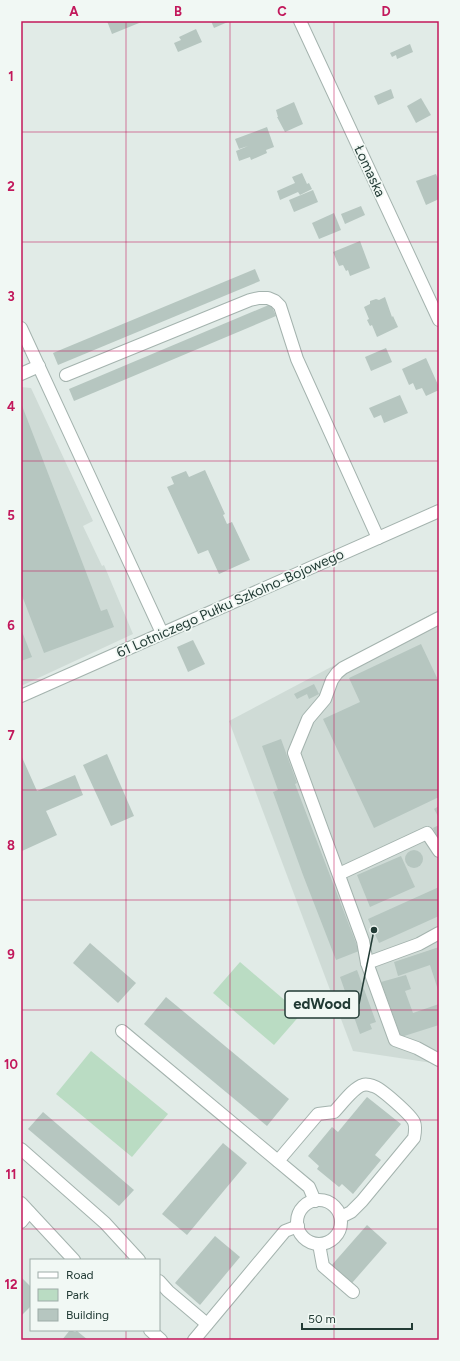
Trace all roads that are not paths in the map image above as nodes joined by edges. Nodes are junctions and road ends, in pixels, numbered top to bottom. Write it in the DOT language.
graph roads {
  1 [pos="300,21"];
  2 [pos="439,318"];
  3 [pos="21,328"];
  4 [pos="39,366"];
  5 [pos="21,374"];
  6 [pos="66,375"];
  7 [pos="439,511"];
  8 [pos="378,538"];
  9 [pos="439,618"];
  10 [pos="162,633"];
  11 [pos="21,696"];
  12 [pos="439,851"];
  13 [pos="339,874"];
  14 [pos="439,933"];
  15 [pos="367,963"];
  16 [pos="122,1031"];
  17 [pos="439,1060"];
  18 [pos="21,1149"];
  19 [pos="278,1161"];
  20 [pos="315,1200"];
  21 [pos="25,1208"];
  22 [pos="341,1217"];
  23 [pos="21,1222"];
  24 [pos="298,1226"];
  25 [pos="319,1244"];
  26 [pos="73,1259"];
  27 [pos="138,1259"];
  28 [pos="160,1282"];
  29 [pos="353,1292"];
  30 [pos="207,1324"];
  31 [pos="151,1331"];
  32 [pos="161,1340"];
  33 [pos="194,1340"];
  1 -- 2 [label="street, Łomaska"];
  3 -- 4 [label="street"];
  4 -- 5 [label="street"];
  4 -- 10 [label="street"];
  6 -- 8 [label="street"];
  7 -- 8 [label="street, 61 Lotniczego Pułku Szkolno-Bojowego"];
  8 -- 10 [label="street, 61 Lotniczego Pułku Szkolno-Bojowego"];
  9 -- 13 [label="street"];
  10 -- 11 [label="street, 61 Lotniczego Pułku Szkolno-Bojowego"];
  12 -- 13 [label="street"];
  13 -- 15 [label="street"];
  14 -- 15 [label="street"];
  15 -- 17 [label="street"];
  16 -- 19 [label="street"];
  18 -- 27 [label="street"];
  19 -- 20 [label="street"];
  19 -- 22 [label="street"];
  20 -- 22 [label="street"];
  20 -- 24 [label="street"];
  21 -- 23 [label="street"];
  21 -- 26 [label="street"];
  22 -- 25 [label="street"];
  24 -- 25 [label="street"];
  24 -- 30 [label="street"];
  25 -- 29 [label="street"];
  28 -- 30 [label="street"];
  30 -- 33 [label="street"];
  31 -- 32 [label="street"];
}
